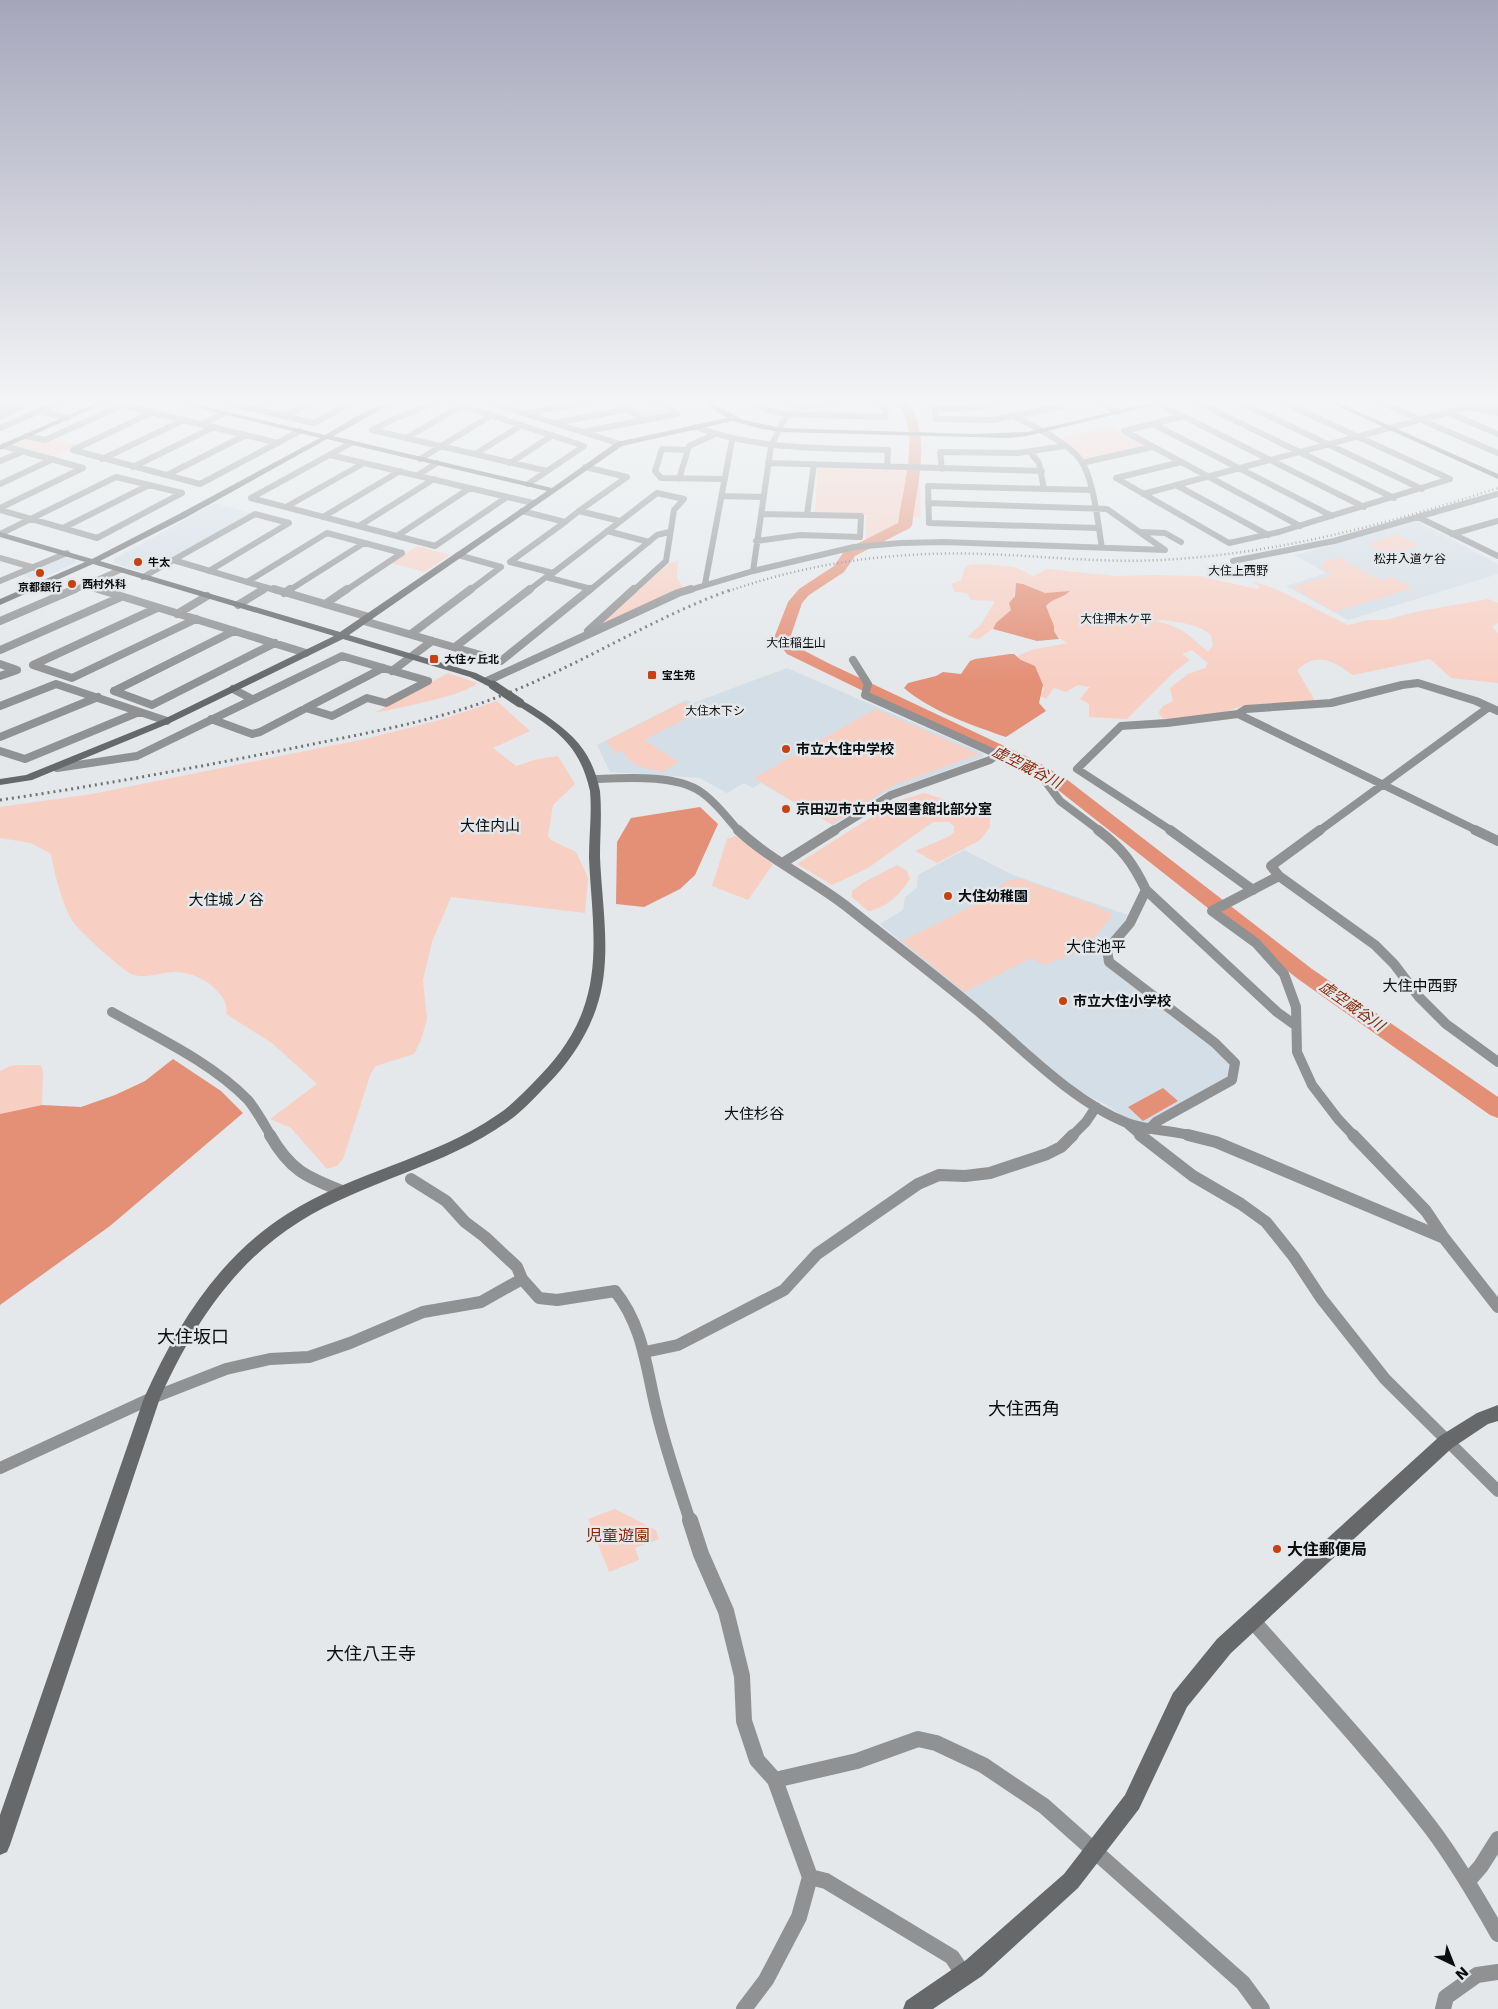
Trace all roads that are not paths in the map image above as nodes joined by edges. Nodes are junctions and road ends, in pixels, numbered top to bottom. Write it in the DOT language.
graph roads {
  1 [pos="31,494"];
  2 [pos="80,494"];
  3 [pos="129,494"];
  4 [pos="181,494"];
  5 [pos="221,494"];
  6 [pos="259,494"];
  7 [pos="309,494"];
  8 [pos="361,494"];
  9 [pos="410,494"];
  10 [pos="461,494"];
  11 [pos="494,494"];
  12 [pos="547,494"];
  13 [pos="603,494"];
  14 [pos="656,494"];
  15 [pos="660,494"];
  16 [pos="763,494"];
  17 [pos="810,494"];
  18 [pos="928,494"];
  19 [pos="1092,494"];
  20 [pos="1143,494"];
  21 [pos="1192,494"];
  22 [pos="1241,494"];
  23 [pos="1289,494"];
  24 [pos="1338,494"];
  25 [pos="1385,494"];
  26 [pos="1407,494"];
  27 [pos="1498,494"];
  28 [pos="722,496"];
  29 [pos="507,497"];
  30 [pos="763,497"];
  31 [pos="1394,498"];
  32 [pos="533,503"];
  33 [pos="928,503"];
  34 [pos="286,507"];
  35 [pos="1364,507"];
  36 [pos="1094,508"];
  37 [pos="0,509"];
  38 [pos="522,511"];
  39 [pos="579,511"];
  40 [pos="762,514"];
  41 [pos="807,515"];
  42 [pos="1332,516"];
  43 [pos="322,517"];
  44 [pos="1418,517"];
  45 [pos="28,519"];
  46 [pos="620,521"];
  47 [pos="1498,521"];
  48 [pos="564,522"];
  49 [pos="359,526"];
  50 [pos="1300,526"];
  51 [pos="63,528"];
  52 [pos="1098,528"];
  53 [pos="607,531"];
  54 [pos="669,532"];
  55 [pos="1141,532"];
  56 [pos="0,534"];
  57 [pos="1452,534"];
  58 [pos="1268,535"];
  59 [pos="397,536"];
  60 [pos="756,541"];
  61 [pos="649,542"];
  62 [pos="1181,542"];
  63 [pos="364,543"];
  64 [pos="1102,548"];
  65 [pos="67,553"];
  66 [pos="458,556"];
  67 [pos="1498,556"];
  68 [pos="0,558"];
  69 [pos="173,560"];
  70 [pos="1234,561"];
  71 [pos="94,562"];
  72 [pos="35,568"];
  73 [pos="120,570"];
  74 [pos="209,571"];
  75 [pos="753,571"];
  76 [pos="144,577"];
  77 [pos="0,581"];
  78 [pos="247,582"];
  79 [pos="705,584"];
  80 [pos="84,585"];
  81 [pos="266,588"];
  82 [pos="590,589"];
  83 [pos="284,592"];
  84 [pos="207,596"];
  85 [pos="121,597"];
  86 [pos="0,602"];
  87 [pos="325,604"];
  88 [pos="238,605"];
  89 [pos="157,608"];
  90 [pos="177,614"];
  91 [pos="196,619"];
  92 [pos="367,619"];
  93 [pos="0,621"];
  94 [pos="234,631"];
  95 [pos="411,634"];
  96 [pos="586,634"];
  97 [pos="341,636"];
  98 [pos="432,641"];
  99 [pos="275,643"];
  100 [pos="455,647"];
  101 [pos="0,650"];
  102 [pos="306,653"];
  103 [pos="412,656"];
  104 [pos="853,660"];
  105 [pos="0,664"];
  106 [pos="383,668"];
  107 [pos="392,671"];
  108 [pos="0,676"];
  109 [pos="490,683"];
  110 [pos="233,688"];
  111 [pos="98,697"];
  112 [pos="252,699"];
  113 [pos="0,706"];
  114 [pos="1489,707"];
  115 [pos="306,708"];
  116 [pos="1498,711"];
  117 [pos="139,712"];
  118 [pos="1238,714"];
  119 [pos="211,719"];
  120 [pos="167,721"];
  121 [pos="0,737"];
  122 [pos="1,752"];
  123 [pos="997,756"];
  124 [pos="57,768"];
  125 [pos="594,779"];
  126 [pos="0,782"];
  127 [pos="1382,784"];
  128 [pos="1498,841"];
  129 [pos="784,862"];
  130 [pos="1279,876"];
  131 [pos="1146,890"];
  132 [pos="1253,890"];
  133 [pos="112,1012"];
  134 [pos="1295,1025"];
  135 [pos="1498,1062"];
  136 [pos="1096,1107"];
  137 [pos="1127,1123"];
  138 [pos="1149,1129"];
  139 [pos="411,1179"];
  140 [pos="342,1191"];
  141 [pos="1444,1238"];
  142 [pos="522,1279"];
  143 [pos="1498,1307"];
  144 [pos="645,1352"];
  145 [pos="152,1398"];
  146 [pos="1498,1413"];
  147 [pos="1446,1442"];
  148 [pos="0,1468"];
  149 [pos="1498,1491"];
  150 [pos="1252,1620"];
  151 [pos="775,1780"];
  152 [pos="1498,1839"];
  153 [pos="0,1845"];
  154 [pos="1096,1850"];
  155 [pos="810,1877"];
  156 [pos="1468,1880"];
  157 [pos="1498,1934"];
  158 [pos="1498,1972"];
  159 [pos="964,1975"];
  160 [pos="744,2009"];
  161 [pos="914,2009"];
  162 [pos="1262,2009"];
  163 [pos="1443,2009"];
  1 -- 37 [label="street"];
  2 -- 45 [label="street"];
  3 -- 51 [label="street"];
  4 -- 51 [label="street"];
  5 -- 71 [label="street"];
  6 -- 34 [label="street"];
  7 -- 34 [label="street"];
  8 -- 43 [label="street"];
  9 -- 49 [label="street"];
  10 -- 59 [label="street"];
  11 -- 29 [label="street"];
  12 -- 32 [label="street"];
  13 -- 39 [label="street"];
  14 -- 46 [label="street"];
  15 -- 54 [label="street"];
  16 -- 30 [label="street"];
  17 -- 41 [label="street"];
  18 -- 33 [label="street"];
  19 -- 36 [label="street"];
  20 -- 58 [label="street"];
  21 -- 58 [label="street"];
  22 -- 50 [label="street"];
  23 -- 42 [label="street"];
  24 -- 35 [label="street"];
  25 -- 31 [label="street"];
  26 -- 31 [label="street"];
  27 -- 44 [label="street"];
  28 -- 30 [label="street"];
  28 -- 79 [label="street"];
  29 -- 32 [label="street"];
  29 -- 59 [label="street"];
  30 -- 40 [label="street"];
  31 -- 35 [label="street"];
  32 -- 38 [label="street"];
  33 -- 36 [label="street"];
  33 -- 52 [label="street"];
  34 -- 43 [label="street"];
  35 -- 42 [label="street"];
  36 -- 52 [label="street"];
  36 -- 55 [label="street"];
  37 -- 45 [label="street"];
  38 -- 48 [label="street"];
  38 -- 66 [label="street"];
  39 -- 46 [label="street"];
  39 -- 48 [label="street"];
  40 -- 41 [label="street"];
  40 -- 60 [label="street"];
  41 -- 60 [label="street"];
  42 -- 50 [label="street"];
  43 -- 49 [label="street"];
  44 -- 57 [label="street"];
  44 -- 70 [label="street"];
  45 -- 51 [label="street"];
  45 -- 56 [label="street"];
  46 -- 53 [label="street"];
  47 -- 57 [label="street"];
  48 -- 53 [label="street"];
  49 -- 59 [label="street"];
  50 -- 58 [label="street"];
  52 -- 64 [label="street"];
  53 -- 61 [label="street"];
  54 -- 61 [label="street"];
  54 -- 96 [label="street"];
  55 -- 62 [label="street"];
  55 -- 64 [label="street"];
  56 -- 65 [label="street"];
  57 -- 67 [label="street"];
  60 -- 75 [label="street"];
  61 -- 82 [label="street"];
  63 -- 78 [label="street"];
  63 -- 83 [label="street"];
  63 -- 87 [label="street"];
  64 -- 75 [label="street"];
  65 -- 71 [label="street"];
  65 -- 72 [label="street"];
  66 -- 92 [label="street"];
  66 -- 95 [label="street"];
  68 -- 72 [label="street"];
  69 -- 74 [label="street"];
  69 -- 74 [label="street"];
  69 -- 76 [label="street"];
  71 -- 73 [label="street"];
  71 -- 86 [label="street"];
  72 -- 77 [label="street"];
  73 -- 76 [label="street"];
  73 -- 80 [label="street"];
  74 -- 78 [label="street"];
  75 -- 79 [label="street"];
  76 -- 84 [label="street"];
  78 -- 81 [label="street"];
  79 -- 96 [label="street"];
  80 -- 85 [label="street"];
  80 -- 93 [label="street"];
  81 -- 83 [label="street"];
  81 -- 88 [label="street"];
  82 -- 100 [label="street"];
  82 -- 100 [label="street"];
  83 -- 87 [label="street"];
  84 -- 88 [label="street"];
  84 -- 90 [label="street"];
  85 -- 89 [label="street"];
  85 -- 101 [label="street"];
  87 -- 92 [label="street"];
  88 -- 97 [label="street"];
  89 -- 90 [label="street"];
  89 -- 91 [label="street"];
  90 -- 91 [label="street"];
  91 -- 94 [label="street"];
  92 -- 95 [label="street"];
  92 -- 97 [label="street"];
  94 -- 99 [label="street"];
  94 -- 99 [label="street"];
  95 -- 98 [label="street"];
  96 -- 109 [label="street"];
  97 -- 102 [label="street"];
  97 -- 103 [label="street"];
  98 -- 100 [label="street"];
  98 -- 103 [label="street"];
  99 -- 102 [label="street"];
  102 -- 110 [label="street"];
  103 -- 107 [label="street"];
  103 -- 109 [label="street"];
  104 -- 123 [label="street"];
  105 -- 108 [label="street"];
  106 -- 107 [label="street"];
  106 -- 112 [label="street"];
  106 -- 115 [label="street"];
  107 -- 115 [label="street"];
  109 -- 125 [label="street, bridge"];
  110 -- 112 [label="street"];
  110 -- 120 [label="street"];
  111 -- 113 [label="street"];
  111 -- 117 [label="street"];
  111 -- 121 [label="street"];
  112 -- 119 [label="street"];
  114 -- 116 [label="street"];
  114 -- 118 [label="street"];
  114 -- 127 [label="street"];
  115 -- 119 [label="street"];
  117 -- 120 [label="street"];
  117 -- 122 [label="street"];
  118 -- 127 [label="street"];
  118 -- 132 [label="street"];
  119 -- 124 [label="street"];
  120 -- 124 [label="street"];
  123 -- 129 [label="street"];
  123 -- 131 [label="street"];
  124 -- 126 [label="street"];
  125 -- 129 [label="street"];
  125 -- 140 [label="street"];
  127 -- 128 [label="street"];
  127 -- 130 [label="street"];
  129 -- 136 [label="street"];
  130 -- 132 [label="street"];
  130 -- 135 [label="street"];
  131 -- 134 [label="street"];
  131 -- 138 [label="street"];
  132 -- 134 [label="street"];
  133 -- 140 [label="street"];
  134 -- 141 [label="street"];
  136 -- 137 [label="street"];
  136 -- 144 [label="street"];
  137 -- 138 [label="street"];
  137 -- 147 [label="street"];
  138 -- 141 [label="street"];
  139 -- 142 [label="street"];
  140 -- 145 [label="street"];
  141 -- 143 [label="street"];
  142 -- 144 [label="street"];
  142 -- 145 [label="street"];
  144 -- 151 [label="street"];
  145 -- 148 [label="street"];
  145 -- 153 [label="street"];
  146 -- 147 [label="street"];
  147 -- 149 [label="street"];
  147 -- 150 [label="street"];
  150 -- 154 [label="street"];
  150 -- 156 [label="street"];
  151 -- 154 [label="street"];
  151 -- 155 [label="street"];
  152 -- 156 [label="street"];
  154 -- 159 [label="street"];
  154 -- 162 [label="street"];
  155 -- 159 [label="street"];
  155 -- 160 [label="street"];
  156 -- 157 [label="street"];
  158 -- 163 [label="street"];
  159 -- 161 [label="street"];
}
